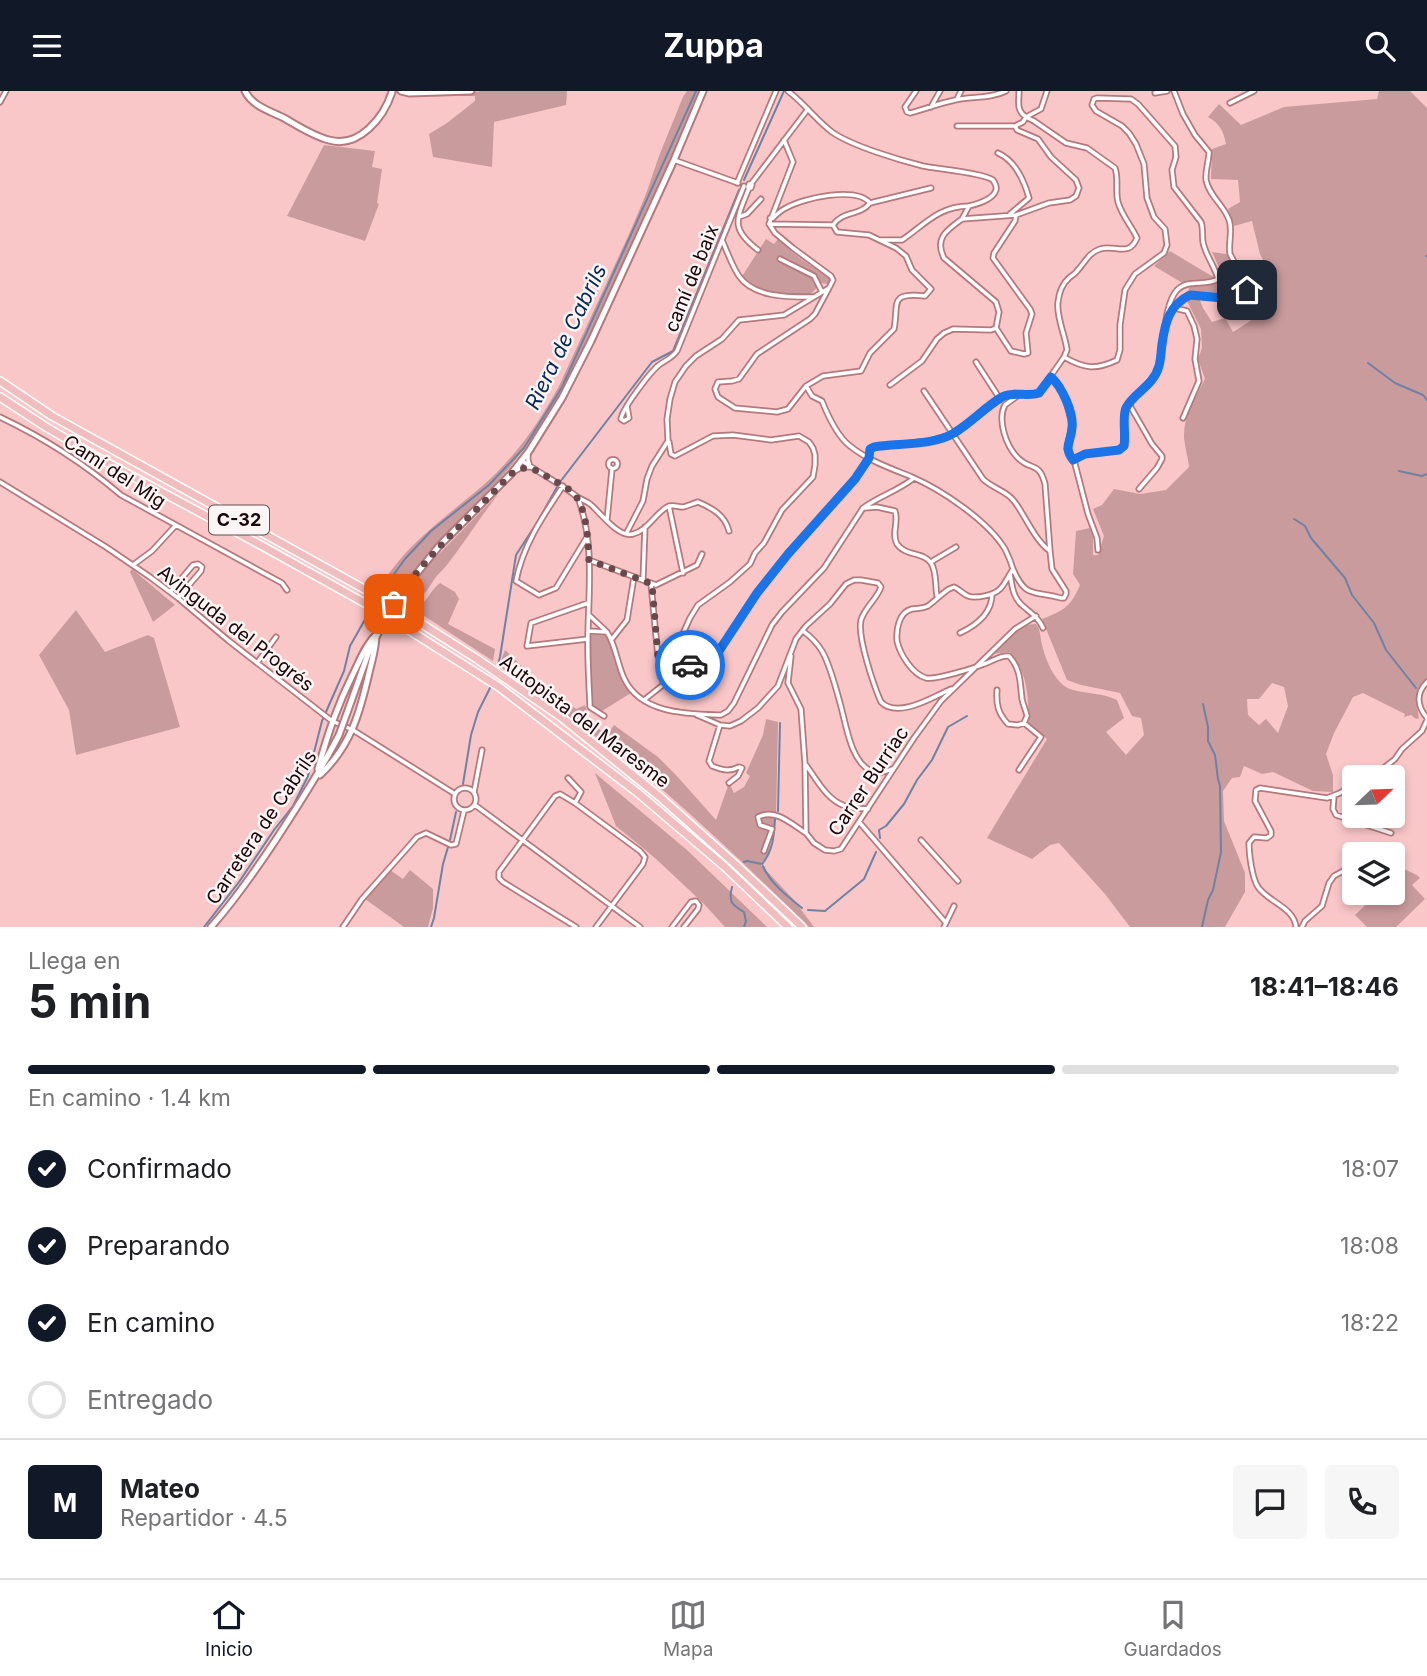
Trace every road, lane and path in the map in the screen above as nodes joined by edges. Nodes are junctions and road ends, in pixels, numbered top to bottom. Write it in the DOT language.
graph roads {
  1 [pos="6,91"];
  2 [pos="245,91"];
  3 [pos="392,91"];
  4 [pos="471,91"];
  5 [pos="703,91"];
  6 [pos="775,91"];
  7 [pos="788,91"];
  8 [pos="916,91"];
  9 [pos="940,91"];
  10 [pos="961,91"];
  11 [pos="1006,91"];
  12 [pos="1020,91"];
  13 [pos="1047,91"];
  14 [pos="1097,91"];
  15 [pos="1167,91"];
  16 [pos="1174,91"];
  17 [pos="1254,91"];
  18 [pos="429,92"];
  19 [pos="444,92"];
  20 [pos="1155,93"];
  21 [pos="400,95"];
  22 [pos="1097,98"];
  23 [pos="957,99"];
  24 [pos="0,102"];
  25 [pos="388,103"];
  26 [pos="1230,103"];
  27 [pos="931,107"];
  28 [pos="808,109"];
  29 [pos="1026,117"];
  30 [pos="957,126"];
  31 [pos="1015,126"];
  32 [pos="784,140"];
  33 [pos="998,153"];
  34 [pos="674,160"];
  35 [pos="737,183"];
  36 [pos="748,186"];
  37 [pos="931,188"];
  38 [pos="761,199"];
  39 [pos="870,203"];
  40 [pos="969,206"];
  41 [pos="1016,215"];
  42 [pos="1009,216"];
  43 [pos="738,217"];
  44 [pos="962,219"];
  45 [pos="770,221"];
  46 [pos="833,225"];
  47 [pos="722,240"];
  48 [pos="877,240"];
  49 [pos="758,250"];
  50 [pos="780,259"];
  51 [pos="831,286"];
  52 [pos="822,292"];
  53 [pos="797,297"];
  54 [pos="813,297"];
  55 [pos="801,305"];
  56 [pos="1174,308"];
  57 [pos="1168,314"];
  58 [pos="996,328"];
  59 [pos="1063,358"];
  60 [pos="976,362"];
  61 [pos="1051,377"];
  62 [pos="0,381"];
  63 [pos="890,385"];
  64 [pos="806,386"];
  65 [pos="924,391"];
  66 [pos="1021,394"];
  67 [pos="0,397"];
  68 [pos="1000,399"];
  69 [pos="1129,404"];
  70 [pos="627,405"];
  71 [pos="0,417"];
  72 [pos="1183,418"];
  73 [pos="953,435"];
  74 [pos="668,441"];
  75 [pos="529,451"];
  76 [pos="869,458"];
  77 [pos="521,460"];
  78 [pos="1073,460"];
  79 [pos="530,467"];
  80 [pos="612,469"];
  81 [pos="511,474"];
  82 [pos="914,478"];
  83 [pos="0,482"];
  84 [pos="563,486"];
  85 [pos="1139,489"];
  86 [pos="578,498"];
  87 [pos="669,506"];
  88 [pos="863,508"];
  89 [pos="607,520"];
  90 [pos="176,525"];
  91 [pos="645,527"];
  92 [pos="729,531"];
  93 [pos="625,534"];
  94 [pos="587,536"];
  95 [pos="956,547"];
  96 [pos="1098,550"];
  97 [pos="1049,551"];
  98 [pos="702,554"];
  99 [pos="589,560"];
  100 [pos="931,562"];
  101 [pos="133,565"];
  102 [pos="1013,569"];
  103 [pos="683,573"];
  104 [pos="1010,574"];
  105 [pos="634,577"];
  106 [pos="643,580"];
  107 [pos="652,584"];
  108 [pos="287,590"];
  109 [pos="170,592"];
  110 [pos="992,593"];
  111 [pos="937,597"];
  112 [pos="178,598"];
  113 [pos="589,603"];
  114 [pos="589,615"];
  115 [pos="1036,616"];
  116 [pos="1043,628"];
  117 [pos="803,630"];
  118 [pos="588,631"];
  119 [pos="607,632"];
  120 [pos="960,633"];
  121 [pos="376,635"];
  122 [pos="276,637"];
  123 [pos="588,639"];
  124 [pos="612,639"];
  125 [pos="257,663"];
  126 [pos="666,666"];
  127 [pos="977,666"];
  128 [pos="787,669"];
  129 [pos="673,678"];
  130 [pos="1427,681"];
  131 [pos="789,683"];
  132 [pos="778,686"];
  133 [pos="954,687"];
  134 [pos="997,690"];
  135 [pos="689,694"];
  136 [pos="645,700"];
  137 [pos="1419,700"];
  138 [pos="1425,700"];
  139 [pos="692,713"];
  140 [pos="604,716"];
  141 [pos="327,717"];
  142 [pos="1427,719"];
  143 [pos="1024,723"];
  144 [pos="720,725"];
  145 [pos="353,730"];
  146 [pos="482,750"];
  147 [pos="805,764"];
  148 [pos="1386,765"];
  149 [pos="894,769"];
  150 [pos="1019,769"];
  151 [pos="568,778"];
  152 [pos="315,779"];
  153 [pos="729,783"];
  154 [pos="1342,791"];
  155 [pos="474,792"];
  156 [pos="455,794"];
  157 [pos="1334,796"];
  158 [pos="575,803"];
  159 [pos="475,805"];
  160 [pos="868,809"];
  161 [pos="464,811"];
  162 [pos="859,823"];
  163 [pos="1391,833"];
  164 [pos="806,834"];
  165 [pos="921,840"];
  166 [pos="522,841"];
  167 [pos="764,851"];
  168 [pos="1342,872"];
  169 [pos="958,881"];
  170 [pos="611,906"];
  171 [pos="954,906"];
  172 [pos="945,925"];
  173 [pos="211,927"];
  174 [pos="343,927"];
  175 [pos="576,927"];
  176 [pos="596,927"];
  177 [pos="640,927"];
  178 [pos="672,927"];
  179 [pos="684,927"];
  180 [pos="788,927"];
  181 [pos="802,927"];
  182 [pos="1296,927"];
  183 [pos="1302,927"];
  1 -- 24 [label="street"];
  2 -- 25 [label="street"];
  3 -- 21 [label="street"];
  3 -- 25 [label="street"];
  4 -- 19 [label="street"];
  5 -- 34 [label="street, Carretera de Cabrils"];
  6 -- 35 [label="street"];
  7 -- 28 [label="street"];
  8 -- 27 [label="street"];
  9 -- 27 [label="street"];
  10 -- 23 [label="street"];
  11 -- 23 [label="street"];
  12 -- 29 [label="street"];
  13 -- 29 [label="street"];
  14 -- 22 [label="street"];
  15 -- 20 [label="street"];
  16 -- 56 [label="street"];
  17 -- 26 [label="street"];
  18 -- 19 [label="street"];
  18 -- 21 [label="street"];
  21 -- 25 [label="street"];
  22 -- 57 [label="street"];
  22 -- 59 [label="street"];
  23 -- 27 [label="street"];
  28 -- 32 [label="street, camí de baix"];
  28 -- 40 [label="street"];
  29 -- 31 [label="street"];
  29 -- 59 [label="street"];
  30 -- 31 [label="street"];
  31 -- 41 [label="street"];
  32 -- 36 [label="street, camí de baix"];
  32 -- 45 [label="street"];
  33 -- 42 [label="street"];
  34 -- 35 [label="street"];
  34 -- 75 [label="street, Carretera de Cabrils"];
  35 -- 36 [label="street"];
  36 -- 43 [label="street"];
  36 -- 47 [label="street, camí de baix"];
  37 -- 39 [label="street"];
  38 -- 43 [label="street"];
  39 -- 45 [label="street"];
  39 -- 46 [label="street"];
  40 -- 44 [label="street"];
  40 -- 48 [label="street"];
  41 -- 42 [label="street"];
  41 -- 58 [label="street"];
  42 -- 44 [label="street"];
  43 -- 49 [label="street"];
  44 -- 58 [label="street"];
  45 -- 46 [label="street"];
  45 -- 51 [label="street"];
  46 -- 48 [label="street"];
  47 -- 53 [label="street"];
  47 -- 70 [label="street, camí de baix"];
  48 -- 64 [label="street"];
  50 -- 52 [label="street"];
  51 -- 52 [label="street"];
  51 -- 64 [label="street"];
  52 -- 54 [label="street"];
  53 -- 54 [label="street"];
  53 -- 55 [label="street"];
  54 -- 55 [label="street"];
  55 -- 74 [label="street"];
  56 -- 57 [label="street"];
  56 -- 72 [label="street"];
  57 -- 69 [label="street"];
  58 -- 63 [label="street"];
  59 -- 61 [label="street"];
  60 -- 68 [label="street"];
  61 -- 66 [label="street"];
  61 -- 78 [label="street"];
  62 -- 181 [label="highway, Autopista del Maresme / C-32"];
  64 -- 76 [label="street"];
  65 -- 73 [label="street"];
  66 -- 68 [label="street"];
  66 -- 97 [label="street"];
  67 -- 180 [label="highway, Autopista del Maresme / C-32"];
  68 -- 73 [label="street"];
  69 -- 78 [label="street"];
  69 -- 85 [label="street"];
  71 -- 90 [label="street, Camí del Mig"];
  73 -- 76 [label="street"];
  73 -- 97 [label="street"];
  74 -- 93 [label="street"];
  74 -- 126 [label="street"];
  75 -- 77 [label="street, Carretera de Cabrils"];
  75 -- 79 [label="street"];
  76 -- 82 [label="street"];
  76 -- 129 [label="street"];
  77 -- 79 [label="street"];
  77 -- 81 [label="street, Carretera de Cabrils"];
  78 -- 96 [label="street"];
  79 -- 81 [label="street"];
  79 -- 84 [label="street"];
  80 -- 89 [label="street"];
  81 -- 121 [label="street, Carretera de Cabrils, bridge"];
  82 -- 88 [label="street"];
  82 -- 102 [label="street"];
  83 -- 101 [label="street, Avinguda del Progrés"];
  84 -- 86 [label="street"];
  84 -- 94 [label="street"];
  86 -- 89 [label="street"];
  86 -- 94 [label="street"];
  87 -- 91 [label="street"];
  87 -- 92 [label="street"];
  87 -- 103 [label="street"];
  88 -- 100 [label="street"];
  88 -- 139 [label="street"];
  89 -- 93 [label="street"];
  90 -- 101 [label="street"];
  90 -- 108 [label="street, Camí del Mig"];
  91 -- 93 [label="street"];
  91 -- 106 [label="street"];
  94 -- 99 [label="street"];
  95 -- 100 [label="street"];
  97 -- 102 [label="street"];
  98 -- 103 [label="street"];
  99 -- 105 [label="street"];
  99 -- 113 [label="street"];
  100 -- 111 [label="street"];
  101 -- 109 [label="street, Avinguda del Progrés"];
  102 -- 104 [label="street"];
  103 -- 107 [label="street"];
  104 -- 110 [label="street"];
  104 -- 115 [label="street"];
  105 -- 106 [label="street"];
  105 -- 124 [label="street"];
  106 -- 107 [label="street"];
  107 -- 126 [label="street"];
  109 -- 112 [label="street, Avinguda del Progrés"];
  109 -- 112 [label="street"];
  110 -- 111 [label="street"];
  110 -- 120 [label="street"];
  111 -- 127 [label="street"];
  112 -- 125 [label="street, Avinguda del Progrés"];
  113 -- 114 [label="street"];
  113 -- 123 [label="street"];
  114 -- 118 [label="street"];
  114 -- 119 [label="street"];
  115 -- 116 [label="street"];
  115 -- 127 [label="street, Carrer Burriac"];
  117 -- 128 [label="street"];
  117 -- 133 [label="street"];
  117 -- 149 [label="street"];
  118 -- 119 [label="street"];
  118 -- 123 [label="street"];
  119 -- 124 [label="street"];
  121 -- 141 [label="street"];
  121 -- 145 [label="street"];
  121 -- 152 [label="street, Carretera de Cabrils, bridge"];
  122 -- 125 [label="street"];
  123 -- 140 [label="street"];
  124 -- 136 [label="street"];
  125 -- 141 [label="street, Avinguda del Progrés"];
  126 -- 129 [label="street"];
  127 -- 133 [label="street, Carrer Burriac"];
  127 -- 143 [label="street"];
  128 -- 131 [label="street"];
  128 -- 132 [label="street"];
  129 -- 135 [label="street"];
  129 -- 136 [label="street"];
  130 -- 137 [label="street"];
  131 -- 132 [label="street"];
  131 -- 147 [label="street, Carrer Burriac"];
  132 -- 144 [label="street"];
  133 -- 149 [label="street, Carrer Burriac"];
  134 -- 143 [label="street"];
  136 -- 139 [label="street"];
  137 -- 138 [label="street"];
  137 -- 142 [label="street"];
  139 -- 144 [label="street"];
  141 -- 145 [label="street, Avinguda del Progrés"];
  141 -- 152 [label="street"];
  142 -- 148 [label="street"];
  143 -- 150 [label="street"];
  144 -- 153 [label="street"];
  145 -- 152 [label="street"];
  145 -- 156 [label="street, Avinguda del Progrés"];
  146 -- 155 [label="street"];
  147 -- 160 [label="street"];
  147 -- 164 [label="street, Carrer Burriac"];
  149 -- 160 [label="street, Carrer Burriac"];
  151 -- 158 [label="street"];
  152 -- 173 [label="street, Carretera de Cabrils"];
  154 -- 157 [label="street"];
  155 -- 156 [label="street"];
  155 -- 159 [label="street"];
  156 -- 161 [label="street"];
  157 -- 163 [label="street"];
  157 -- 182 [label="street"];
  158 -- 166 [label="street"];
  158 -- 170 [label="street"];
  159 -- 161 [label="street"];
  159 -- 166 [label="street"];
  160 -- 162 [label="street, Carrer Burriac"];
  161 -- 174 [label="street"];
  162 -- 164 [label="street, Carrer Burriac"];
  162 -- 172 [label="street"];
  164 -- 167 [label="street"];
  165 -- 169 [label="street"];
  166 -- 170 [label="street"];
  166 -- 175 [label="street"];
  168 -- 183 [label="street"];
  170 -- 176 [label="street"];
  170 -- 177 [label="street"];
  171 -- 172 [label="street"];
  178 -- 179 [label="street"];
}
